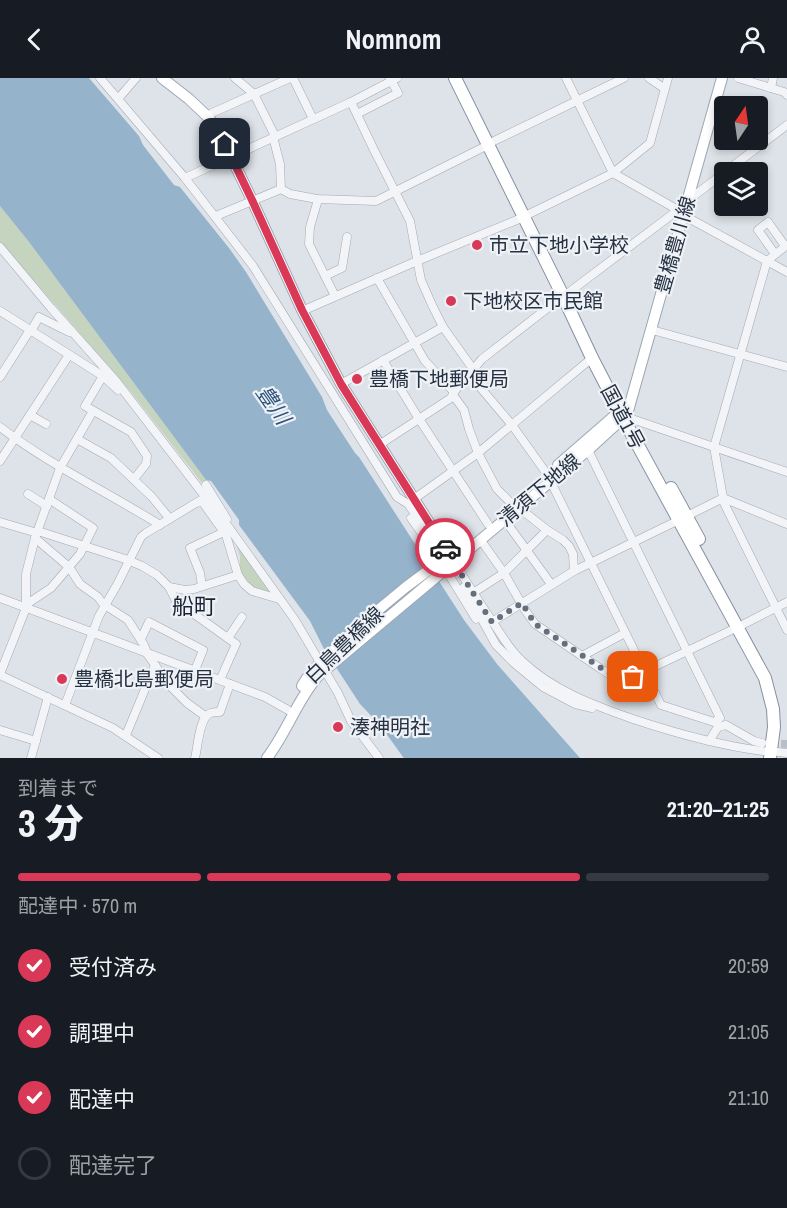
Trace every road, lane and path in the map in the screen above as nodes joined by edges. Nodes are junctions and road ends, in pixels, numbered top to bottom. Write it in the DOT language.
graph roads {
  1 [pos="100,78"];
  2 [pos="136,78"];
  3 [pos="235,78"];
  4 [pos="291,78"];
  5 [pos="455,78"];
  6 [pos="463,78"];
  7 [pos="566,78"];
  8 [pos="624,78"];
  9 [pos="650,78"];
  10 [pos="668,78"];
  11 [pos="716,78"];
  12 [pos="722,78"];
  13 [pos="738,78"];
  14 [pos="773,78"];
  15 [pos="393,79"];
  16 [pos="168,80"];
  17 [pos="771,88"];
  18 [pos="665,89"];
  19 [pos="254,94"];
  20 [pos="787,95"];
  21 [pos="118,99"];
  22 [pos="577,101"];
  23 [pos="351,102"];
  24 [pos="357,114"];
  25 [pos="208,117"];
  26 [pos="313,119"];
  27 [pos="787,125"];
  28 [pos="274,137"];
  29 [pos="491,143"];
  30 [pos="231,157"];
  31 [pos="739,162"];
  32 [pos="613,173"];
  33 [pos="185,178"];
  34 [pos="714,181"];
  35 [pos="281,189"];
  36 [pos="395,191"];
  37 [pos="317,199"];
  38 [pos="252,200"];
  39 [pos="687,201"];
  40 [pos="681,213"];
  41 [pos="527,215"];
  42 [pos="216,216"];
  43 [pos="347,237"];
  44 [pos="786,245"];
  45 [pos="0,247"];
  46 [pos="776,254"];
  47 [pos="417,261"];
  48 [pos="766,261"];
  49 [pos="787,272"];
  50 [pos="325,276"];
  51 [pos="377,278"];
  52 [pos="566,295"];
  53 [pos="335,296"];
  54 [pos="0,311"];
  55 [pos="302,311"];
  56 [pos="443,327"];
  57 [pos="31,330"];
  58 [pos="652,330"];
  59 [pos="73,334"];
  60 [pos="415,344"];
  61 [pos="740,354"];
  62 [pos="69,355"];
  63 [pos="592,358"];
  64 [pos="383,360"];
  65 [pos="787,367"];
  66 [pos="471,372"];
  67 [pos="103,376"];
  68 [pos="0,377"];
  69 [pos="341,384"];
  70 [pos="124,391"];
  71 [pos="454,394"];
  72 [pos="93,411"];
  73 [pos="625,413"];
  74 [pos="30,415"];
  75 [pos="418,419"];
  76 [pos="46,424"];
  77 [pos="512,425"];
  78 [pos="0,427"];
  79 [pos="15,439"];
  80 [pos="77,439"];
  81 [pos="379,444"];
  82 [pos="714,447"];
  83 [pos="588,450"];
  84 [pos="478,453"];
  85 [pos="0,461"];
  86 [pos="60,468"];
  87 [pos="453,472"];
  88 [pos="787,472"];
  89 [pos="549,477"];
  90 [pos="134,479"];
  91 [pos="206,485"];
  92 [pos="28,494"];
  93 [pos="723,498"];
  94 [pos="414,499"];
  95 [pos="48,503"];
  96 [pos="515,506"];
  97 [pos="683,518"];
  98 [pos="170,519"];
  99 [pos="504,519"];
  100 [pos="0,522"];
  101 [pos="488,524"];
  102 [pos="160,525"];
  103 [pos="786,525"];
  104 [pos="547,530"];
  105 [pos="227,531"];
  106 [pos="37,535"];
  107 [pos="480,540"];
  108 [pos="634,542"];
  109 [pos="84,546"];
  110 [pos="527,550"];
  111 [pos="452,559"];
  112 [pos="129,561"];
  113 [pos="591,562"];
  114 [pos="444,564"];
  115 [pos="69,567"];
  116 [pos="237,571"];
  117 [pos="574,571"];
  118 [pos="504,573"];
  119 [pos="551,584"];
  120 [pos="202,586"];
  121 [pos="168,587"];
  122 [pos="473,593"];
  123 [pos="0,598"];
  124 [pos="279,599"];
  125 [pos="787,602"];
  126 [pos="522,603"];
  127 [pos="105,605"];
  128 [pos="27,606"];
  129 [pos="776,607"];
  130 [pos="242,617"];
  131 [pos="492,622"];
  132 [pos="741,626"];
  133 [pos="787,630"];
  134 [pos="92,633"];
  135 [pos="625,633"];
  136 [pos="228,638"];
  137 [pos="141,639"];
  138 [pos="687,651"];
  139 [pos="148,653"];
  140 [pos="582,656"];
  141 [pos="155,665"];
  142 [pos="323,666"];
  143 [pos="195,670"];
  144 [pos="644,671"];
  145 [pos="0,674"];
  146 [pos="220,680"];
  147 [pos="230,684"];
  148 [pos="48,697"];
  149 [pos="65,705"];
  150 [pos="602,708"];
  151 [pos="288,711"];
  152 [pos="205,716"];
  153 [pos="0,730"];
  154 [pos="126,735"];
  155 [pos="36,741"];
  156 [pos="709,741"];
  157 [pos="774,753"];
  158 [pos="31,758"];
  159 [pos="158,758"];
  160 [pos="195,758"];
  161 [pos="266,758"];
  162 [pos="379,758"];
  1 -- 21 [label="street"];
  2 -- 21 [label="street"];
  3 -- 19 [label="street"];
  4 -- 19 [label="street"];
  4 -- 26 [label="street"];
  5 -- 29 [label="highway, 国道1号"];
  6 -- 29 [label="highway, 国道1号"];
  7 -- 22 [label="street"];
  8 -- 22 [label="street"];
  9 -- 18 [label="street"];
  10 -- 18 [label="street"];
  11 -- 40 [label="main road, 豊橋豊川線"];
  12 -- 39 [label="main road, 豊橋豊川線"];
  13 -- 17 [label="street"];
  14 -- 17 [label="street"];
  15 -- 23 [label="street"];
  15 -- 24 [label="street"];
  16 -- 25 [label="main road"];
  17 -- 20 [label="street"];
  18 -- 32 [label="street"];
  19 -- 25 [label="street"];
  19 -- 28 [label="street"];
  21 -- 33 [label="street"];
  22 -- 29 [label="street"];
  22 -- 32 [label="street"];
  23 -- 24 [label="street"];
  23 -- 26 [label="street"];
  24 -- 36 [label="street"];
  25 -- 30 [label="main road"];
  26 -- 28 [label="street"];
  27 -- 31 [label="street"];
  28 -- 30 [label="street"];
  28 -- 35 [label="street"];
  29 -- 36 [label="street"];
  29 -- 41 [label="highway, 国道1号"];
  30 -- 33 [label="street"];
  30 -- 38 [label="main road"];
  32 -- 40 [label="street"];
  32 -- 41 [label="street"];
  33 -- 42 [label="street"];
  34 -- 39 [label="street"];
  35 -- 37 [label="street"];
  35 -- 38 [label="street"];
  36 -- 37 [label="street"];
  36 -- 47 [label="street"];
  37 -- 50 [label="street"];
  38 -- 42 [label="street"];
  38 -- 55 [label="main road"];
  39 -- 40 [label="main road, 豊橋豊川線"];
  40 -- 48 [label="street"];
  40 -- 52 [label="street"];
  40 -- 58 [label="main road, 豊橋豊川線"];
  40 -- 73 [label="main road, 豊橋豊川線"];
  41 -- 47 [label="street"];
  41 -- 52 [label="highway, 国道1号"];
  42 -- 114 [label="street"];
  43 -- 50 [label="street"];
  44 -- 46 [label="street"];
  44 -- 46 [label="street"];
  45 -- 59 [label="street"];
  46 -- 48 [label="street"];
  47 -- 51 [label="street"];
  47 -- 56 [label="street"];
  48 -- 49 [label="street"];
  48 -- 61 [label="street"];
  50 -- 53 [label="street"];
  51 -- 53 [label="street"];
  51 -- 60 [label="street"];
  52 -- 63 [label="highway, 国道1号"];
  52 -- 66 [label="street"];
  52 -- 73 [label="highway, 国道1号"];
  53 -- 55 [label="street"];
  54 -- 57 [label="street"];
  55 -- 69 [label="main road"];
  56 -- 60 [label="street"];
  56 -- 66 [label="street"];
  57 -- 59 [label="street"];
  57 -- 62 [label="street"];
  57 -- 68 [label="street"];
  58 -- 61 [label="street"];
  58 -- 73 [label="main road, 豊橋豊川線"];
  59 -- 70 [label="street"];
  60 -- 64 [label="street"];
  60 -- 71 [label="street"];
  61 -- 65 [label="street"];
  61 -- 82 [label="street"];
  62 -- 67 [label="street"];
  62 -- 74 [label="street"];
  63 -- 73 [label="highway, 国道1号"];
  63 -- 77 [label="street"];
  64 -- 69 [label="street"];
  64 -- 75 [label="street"];
  66 -- 71 [label="street"];
  66 -- 77 [label="street"];
  67 -- 70 [label="street"];
  67 -- 72 [label="street"];
  69 -- 81 [label="main road"];
  70 -- 105 [label="street"];
  71 -- 75 [label="street"];
  71 -- 84 [label="street"];
  72 -- 80 [label="street"];
  72 -- 90 [label="street"];
  73 -- 82 [label="street"];
  73 -- 83 [label="main road, 清須下地線"];
  73 -- 89 [label="main road, 清須下地線"];
  73 -- 97 [label="highway, 国道1号"];
  74 -- 76 [label="street"];
  74 -- 79 [label="street"];
  75 -- 81 [label="street"];
  75 -- 87 [label="street"];
  77 -- 84 [label="street"];
  77 -- 89 [label="street"];
  78 -- 79 [label="street"];
  79 -- 85 [label="street"];
  79 -- 86 [label="street"];
  80 -- 86 [label="street"];
  80 -- 90 [label="street"];
  81 -- 94 [label="main road"];
  82 -- 88 [label="street"];
  82 -- 93 [label="street"];
  83 -- 89 [label="main road, 清須下地線"];
  83 -- 108 [label="street"];
  84 -- 87 [label="street"];
  84 -- 96 [label="street"];
  86 -- 95 [label="street"];
  86 -- 102 [label="street"];
  87 -- 94 [label="street"];
  87 -- 101 [label="street"];
  89 -- 96 [label="main road, 清須下地線"];
  89 -- 113 [label="street"];
  90 -- 98 [label="street"];
  91 -- 105 [label="street"];
  92 -- 95 [label="street"];
  93 -- 97 [label="street"];
  93 -- 103 [label="street"];
  93 -- 129 [label="street"];
  94 -- 111 [label="main road"];
  95 -- 106 [label="street"];
  95 -- 109 [label="street"];
  96 -- 99 [label="main road, 清須下地線"];
  96 -- 101 [label="main road, 清須下地線"];
  96 -- 104 [label="street"];
  97 -- 108 [label="street"];
  97 -- 132 [label="highway, 国道1号"];
  98 -- 102 [label="street"];
  98 -- 105 [label="street"];
  99 -- 107 [label="main road, 清須下地線"];
  99 -- 110 [label="street"];
  100 -- 106 [label="street"];
  101 -- 111 [label="main road, 清須下地線"];
  102 -- 112 [label="street"];
  104 -- 110 [label="street"];
  104 -- 117 [label="street"];
  105 -- 116 [label="street"];
  105 -- 120 [label="street"];
  105 -- 124 [label="street"];
  106 -- 109 [label="street"];
  106 -- 115 [label="street"];
  106 -- 128 [label="street"];
  107 -- 111 [label="main road, 清須下地線"];
  107 -- 118 [label="street"];
  108 -- 113 [label="street"];
  108 -- 138 [label="street"];
  109 -- 112 [label="street"];
  109 -- 115 [label="street"];
  110 -- 118 [label="street"];
  110 -- 119 [label="street"];
  111 -- 114 [label="main road, 白鳥豊橋線"];
  111 -- 122 [label="street"];
  112 -- 121 [label="street"];
  112 -- 127 [label="street"];
  113 -- 117 [label="street"];
  113 -- 135 [label="street"];
  114 -- 142 [label="main road, 白鳥豊橋線"];
  114 -- 150 [label="street"];
  115 -- 127 [label="street"];
  115 -- 128 [label="street"];
  116 -- 120 [label="street"];
  116 -- 124 [label="street"];
  117 -- 119 [label="street"];
  118 -- 122 [label="street"];
  118 -- 126 [label="street"];
  119 -- 126 [label="street"];
  120 -- 121 [label="street"];
  121 -- 136 [label="street"];
  122 -- 131 [label="street"];
  123 -- 128 [label="street"];
  124 -- 142 [label="street"];
  125 -- 129 [label="street"];
  126 -- 131 [label="street"];
  126 -- 140 [label="street"];
  127 -- 134 [label="street"];
  127 -- 137 [label="street"];
  128 -- 134 [label="street"];
  128 -- 145 [label="street"];
  129 -- 132 [label="street"];
  129 -- 133 [label="street"];
  130 -- 136 [label="street"];
  131 -- 150 [label="street"];
  132 -- 138 [label="street"];
  132 -- 157 [label="highway, 国道1号"];
  134 -- 139 [label="street"];
  134 -- 149 [label="street"];
  135 -- 140 [label="street"];
  135 -- 144 [label="street"];
  136 -- 146 [label="street"];
  137 -- 139 [label="street"];
  137 -- 143 [label="street"];
  138 -- 144 [label="street"];
  138 -- 144 [label="street"];
  139 -- 141 [label="street"];
  139 -- 143 [label="street"];
  140 -- 144 [label="street"];
  141 -- 152 [label="street"];
  141 -- 154 [label="street"];
  142 -- 151 [label="main road, 白鳥豊橋線"];
  142 -- 161 [label="main road, 白鳥豊橋線"];
  142 -- 162 [label="street"];
  143 -- 146 [label="street"];
  145 -- 148 [label="street"];
  146 -- 147 [label="street"];
  147 -- 151 [label="street"];
  147 -- 152 [label="street"];
  148 -- 149 [label="street"];
  148 -- 155 [label="street"];
  149 -- 154 [label="street"];
  150 -- 156 [label="street"];
  151 -- 161 [label="main road, 白鳥豊橋線"];
  152 -- 160 [label="street"];
  153 -- 155 [label="street"];
  154 -- 159 [label="street"];
  155 -- 158 [label="street"];
  156 -- 157 [label="street"];
  156 -- 157 [label="street"];
}
